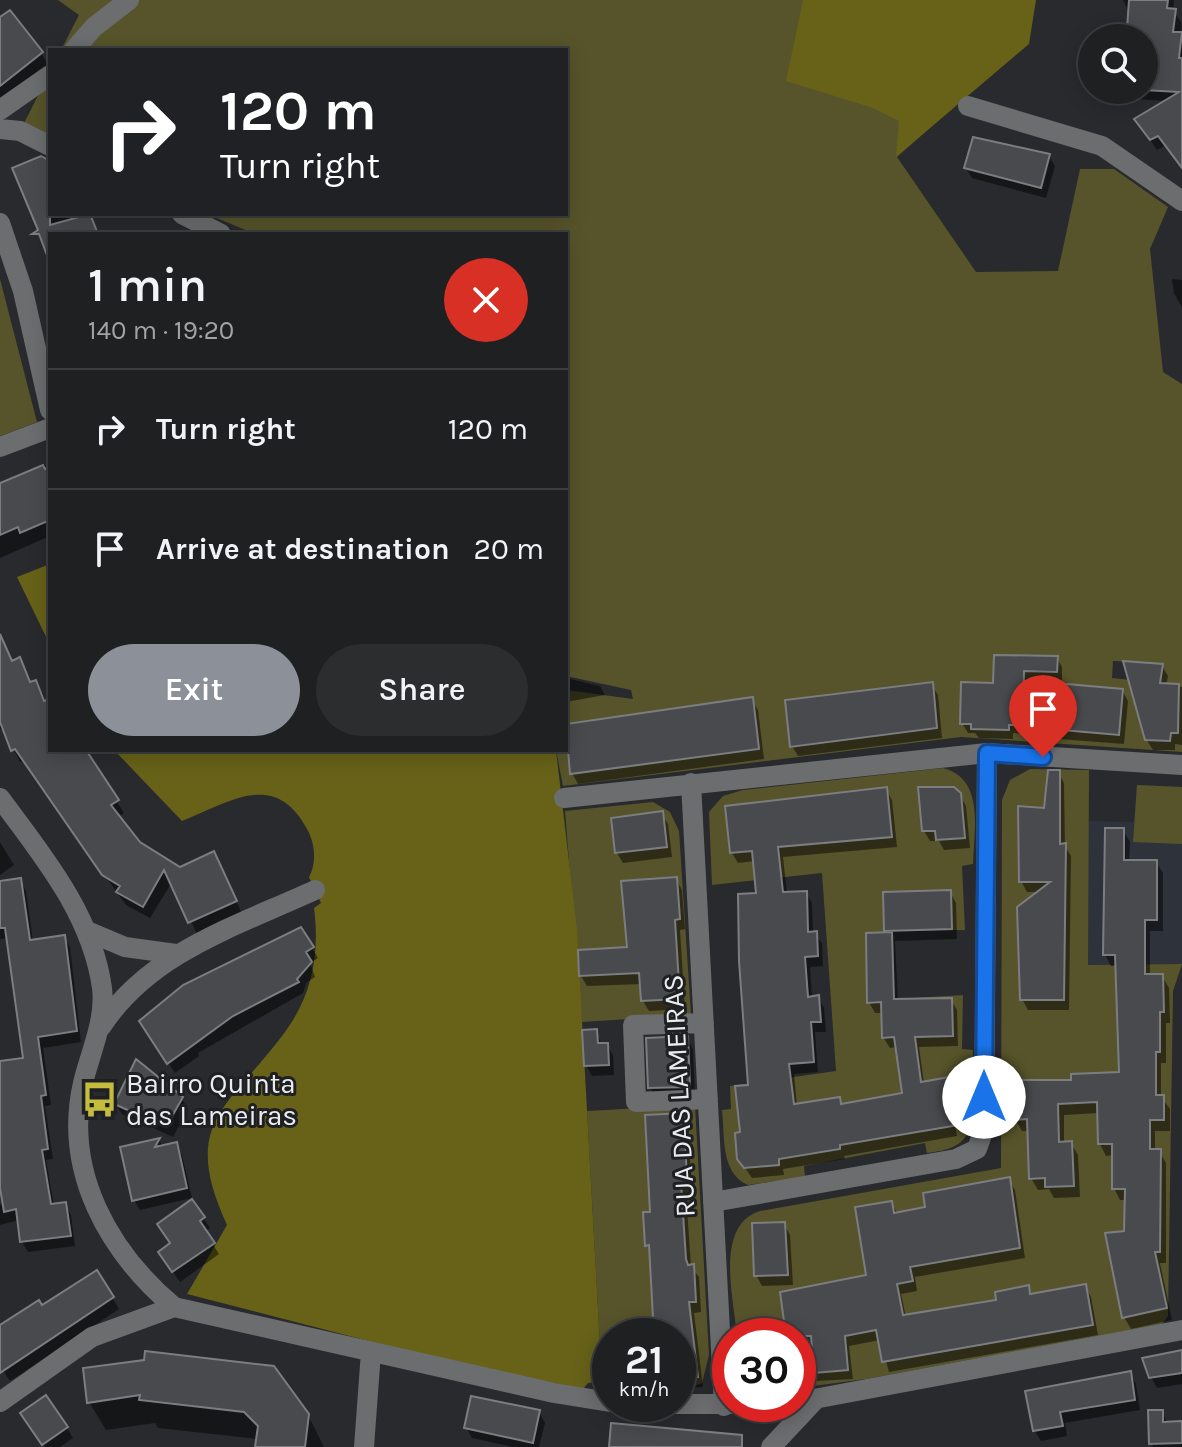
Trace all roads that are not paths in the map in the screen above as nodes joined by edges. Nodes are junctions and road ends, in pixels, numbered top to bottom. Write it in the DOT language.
graph roads {
  1 [pos="129,0"];
  2 [pos="76,48"];
  3 [pos="48,76"];
  4 [pos="968,106"];
  5 [pos="0,110"];
  6 [pos="0,129"];
  7 [pos="48,145"];
  8 [pos="1182,201"];
  9 [pos="186,216"];
  10 [pos="0,223"];
  11 [pos="217,232"];
  12 [pos="48,401"];
  13 [pos="48,429"];
  14 [pos="0,447"];
  15 [pos="987,753"];
  16 [pos="1182,765"];
  17 [pos="691,783"];
  18 [pos="0,798"];
  19 [pos="564,798"];
  20 [pos="315,890"];
  21 [pos="87,931"];
  22 [pos="176,954"];
  23 [pos="704,1023"];
  24 [pos="96,1034"];
  25 [pos="708,1099"];
  26 [pos="713,1202"];
  27 [pos="174,1307"];
  28 [pos="719,1318"];
  29 [pos="1182,1330"];
  30 [pos="371,1352"];
  31 [pos="592,1399"];
  32 [pos="816,1399"];
  33 [pos="0,1402"];
  34 [pos="791,1422"];
  35 [pos="364,1447"];
  36 [pos="771,1447"];
  1 -- 2 [label="street"];
  3 -- 5 [label="street"];
  4 -- 8 [label="street"];
  6 -- 7 [label="street"];
  9 -- 11 [label="street"];
  10 -- 12 [label="street"];
  13 -- 14 [label="street"];
  15 -- 16 [label="street"];
  15 -- 17 [label="street"];
  15 -- 26 [label="street"];
  17 -- 19 [label="street"];
  17 -- 23 [label="street, RUA DAS LAMEIRAS"];
  18 -- 21 [label="street"];
  20 -- 22 [label="street"];
  21 -- 22 [label="street"];
  21 -- 24 [label="street"];
  22 -- 24 [label="street"];
  23 -- 25 [label="street, RUA DAS LAMEIRAS"];
  23 -- 25 [label="street"];
  24 -- 27 [label="street"];
  25 -- 26 [label="street, RUA DAS LAMEIRAS"];
  26 -- 28 [label="street, RUA DAS LAMEIRAS"];
  27 -- 30 [label="street"];
  27 -- 33 [label="street"];
  29 -- 32 [label="street"];
  30 -- 31 [label="street"];
  30 -- 35 [label="street"];
  34 -- 36 [label="street"];
}
